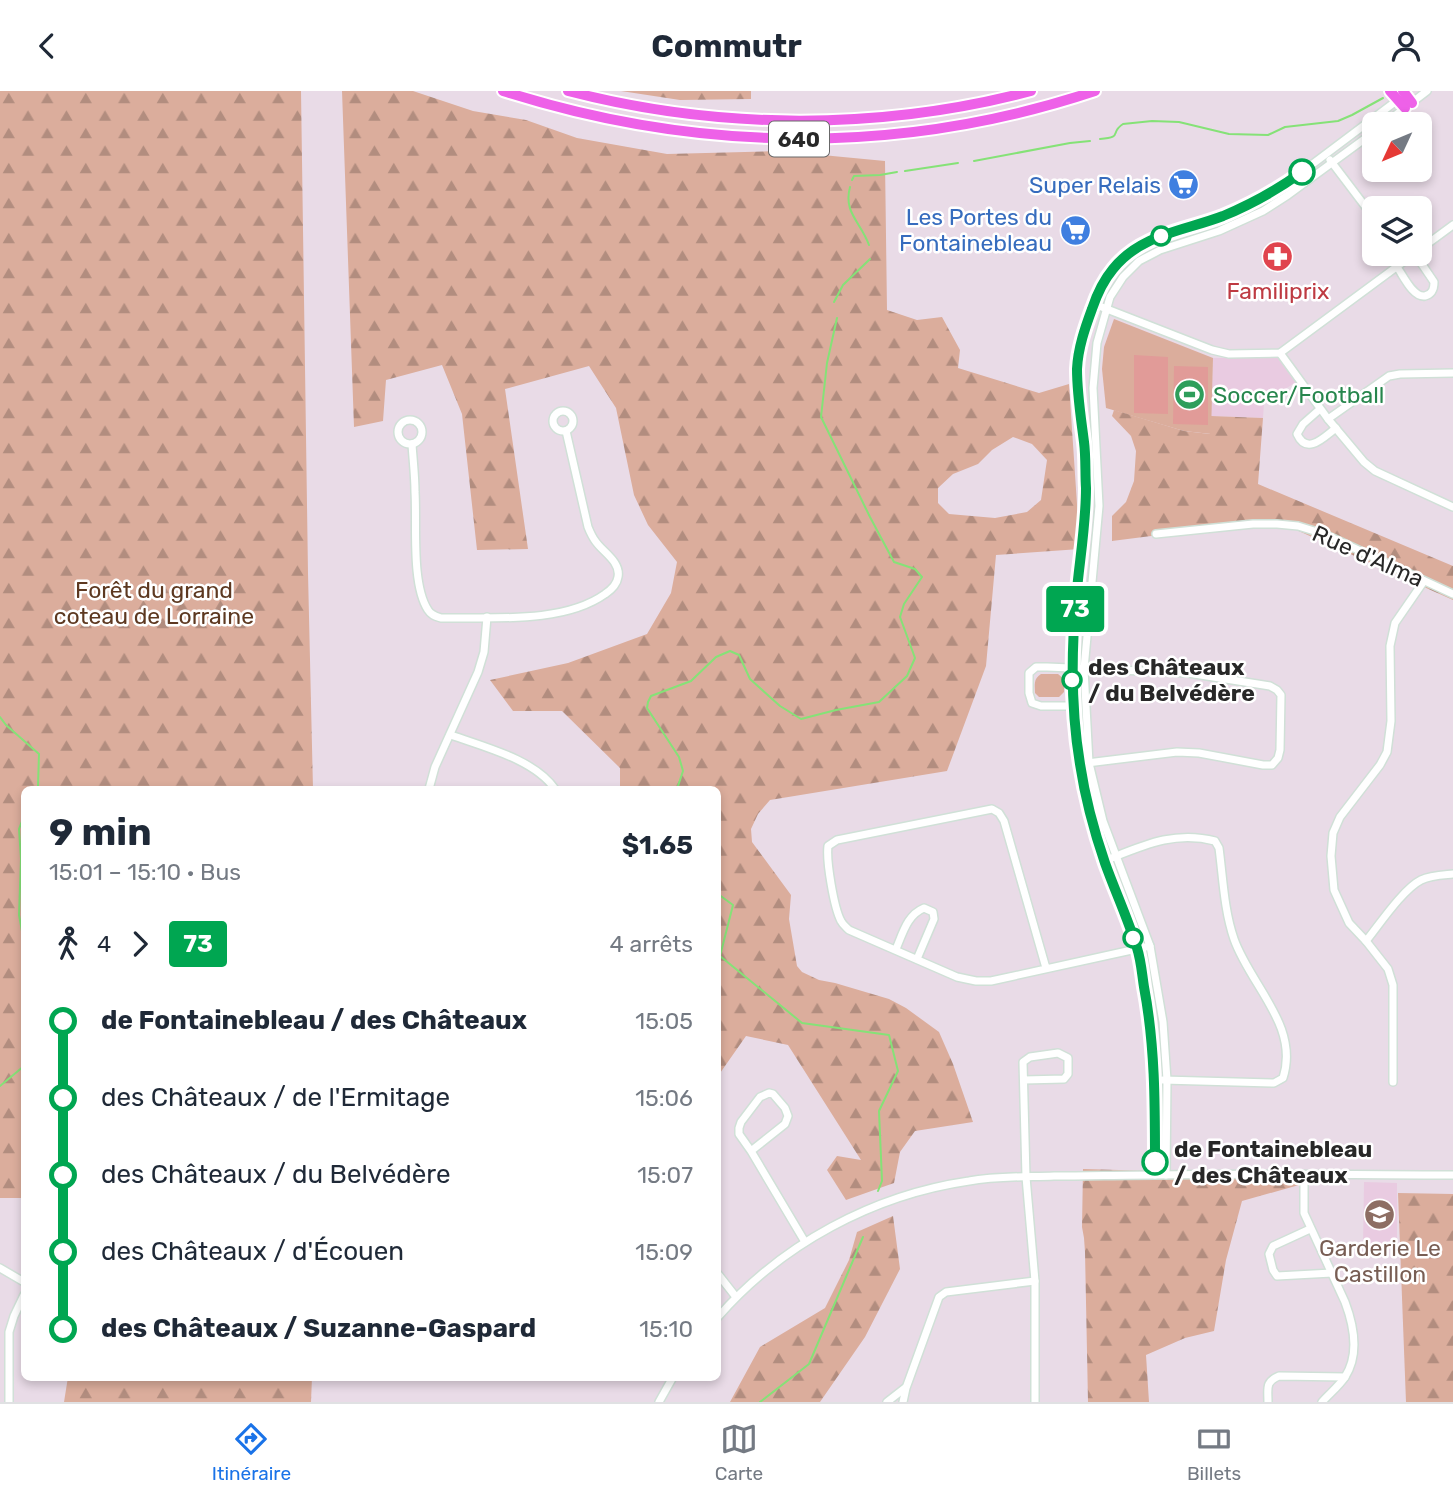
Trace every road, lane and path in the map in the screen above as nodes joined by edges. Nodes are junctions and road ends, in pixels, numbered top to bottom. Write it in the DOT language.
graph roads {
  1 [pos="503,91"];
  2 [pos="568,91"];
  3 [pos="1031,91"];
  4 [pos="1095,91"];
  5 [pos="1427,91"];
  6 [pos="1403,97"];
  7 [pos="1392,112"];
  8 [pos="1362,141"];
  9 [pos="1325,154"];
  10 [pos="1332,163"];
  11 [pos="1362,202"];
  12 [pos="1453,225"];
  13 [pos="1432,240"];
  14 [pos="1423,266"];
  15 [pos="1397,267"];
  16 [pos="1094,304"];
  17 [pos="1106,308"];
  18 [pos="1280,353"];
  19 [pos="1453,373"];
  20 [pos="1320,409"];
  21 [pos="1328,419"];
  22 [pos="1336,428"];
  23 [pos="566,431"];
  24 [pos="412,444"];
  25 [pos="1453,507"];
  26 [pos="1156,534"];
  27 [pos="1424,580"];
  28 [pos="1453,594"];
  29 [pos="486,617"];
  30 [pos="1071,668"];
  31 [pos="1084,669"];
  32 [pos="1073,706"];
  33 [pos="450,735"];
  34 [pos="1089,763"];
  35 [pos="1080,765"];
  36 [pos="430,786"];
  37 [pos="553,786"];
  38 [pos="1115,856"];
  39 [pos="1104,860"];
  40 [pos="1453,874"];
  41 [pos="1366,941"];
  42 [pos="1150,946"];
  43 [pos="896,949"];
  44 [pos="1137,949"];
  45 [pos="917,958"];
  46 [pos="1046,968"];
  47 [pos="1024,1080"];
  48 [pos="1155,1080"];
  49 [pos="1167,1080"];
  50 [pos="1393,1082"];
  51 [pos="751,1151"];
  52 [pos="1155,1175"];
  53 [pos="1166,1175"];
  54 [pos="1304,1175"];
  55 [pos="1453,1175"];
  56 [pos="1026,1177"];
  57 [pos="1310,1229"];
  58 [pos="805,1242"];
  59 [pos="0,1268"];
  60 [pos="1332,1273"];
  61 [pos="721,1278"];
  62 [pos="21,1280"];
  63 [pos="1035,1281"];
  64 [pos="736,1297"];
  65 [pos="21,1301"];
  66 [pos="721,1314"];
  67 [pos="1345,1377"];
  68 [pos="671,1381"];
  69 [pos="906,1388"];
  70 [pos="9,1402"];
  71 [pos="659,1402"];
  72 [pos="887,1402"];
  73 [pos="903,1402"];
  74 [pos="1035,1402"];
  75 [pos="1268,1402"];
  76 [pos="1322,1402"];
  1 -- 4 [label="highway, 640"];
  2 -- 3 [label="highway, 640"];
  5 -- 6 [label="street"];
  6 -- 7 [label="street"];
  6 -- 9 [label="street"];
  8 -- 10 [label="street"];
  9 -- 10 [label="street"];
  9 -- 16 [label="street"];
  10 -- 11 [label="street"];
  10 -- 17 [label="street"];
  12 -- 13 [label="street"];
  14 -- 15 [label="street"];
  15 -- 18 [label="street"];
  16 -- 17 [label="street"];
  16 -- 30 [label="street"];
  17 -- 18 [label="street"];
  17 -- 31 [label="street"];
  18 -- 20 [label="street"];
  19 -- 21 [label="street"];
  20 -- 21 [label="street"];
  20 -- 22 [label="street"];
  21 -- 22 [label="street"];
  22 -- 25 [label="street"];
  23 -- 29 [label="street"];
  24 -- 29 [label="street"];
  26 -- 27 [label="street, Rue d'Alma"];
  27 -- 28 [label="street, Rue d'Alma"];
  27 -- 41 [label="street"];
  29 -- 33 [label="street"];
  30 -- 31 [label="street"];
  30 -- 32 [label="street"];
  30 -- 32 [label="street"];
  31 -- 34 [label="street"];
  31 -- 34 [label="street"];
  32 -- 35 [label="street"];
  33 -- 36 [label="street"];
  33 -- 37 [label="street"];
  34 -- 35 [label="street"];
  34 -- 38 [label="street"];
  35 -- 39 [label="street"];
  38 -- 39 [label="street"];
  38 -- 42 [label="street"];
  38 -- 49 [label="street"];
  39 -- 44 [label="street"];
  40 -- 41 [label="street"];
  41 -- 50 [label="street"];
  42 -- 44 [label="street"];
  42 -- 49 [label="street"];
  43 -- 45 [label="street"];
  43 -- 45 [label="street"];
  43 -- 46 [label="street"];
  44 -- 46 [label="street"];
  44 -- 48 [label="street"];
  45 -- 46 [label="street"];
  47 -- 47 [label="street"];
  47 -- 56 [label="street"];
  48 -- 49 [label="street"];
  48 -- 52 [label="street"];
  49 -- 53 [label="street"];
  51 -- 51 [label="street"];
  51 -- 58 [label="street"];
  52 -- 53 [label="street"];
  52 -- 56 [label="street"];
  53 -- 54 [label="street"];
  54 -- 55 [label="street"];
  54 -- 57 [label="street"];
  56 -- 58 [label="street"];
  56 -- 63 [label="street"];
  57 -- 60 [label="street"];
  57 -- 60 [label="street"];
  58 -- 64 [label="street"];
  59 -- 62 [label="street"];
  60 -- 67 [label="street"];
  61 -- 64 [label="street"];
  63 -- 69 [label="street"];
  63 -- 74 [label="street"];
  64 -- 66 [label="street"];
  65 -- 70 [label="street"];
  67 -- 75 [label="street"];
  67 -- 76 [label="street"];
  68 -- 71 [label="street"];
  69 -- 72 [label="street"];
  69 -- 73 [label="street"];
}
